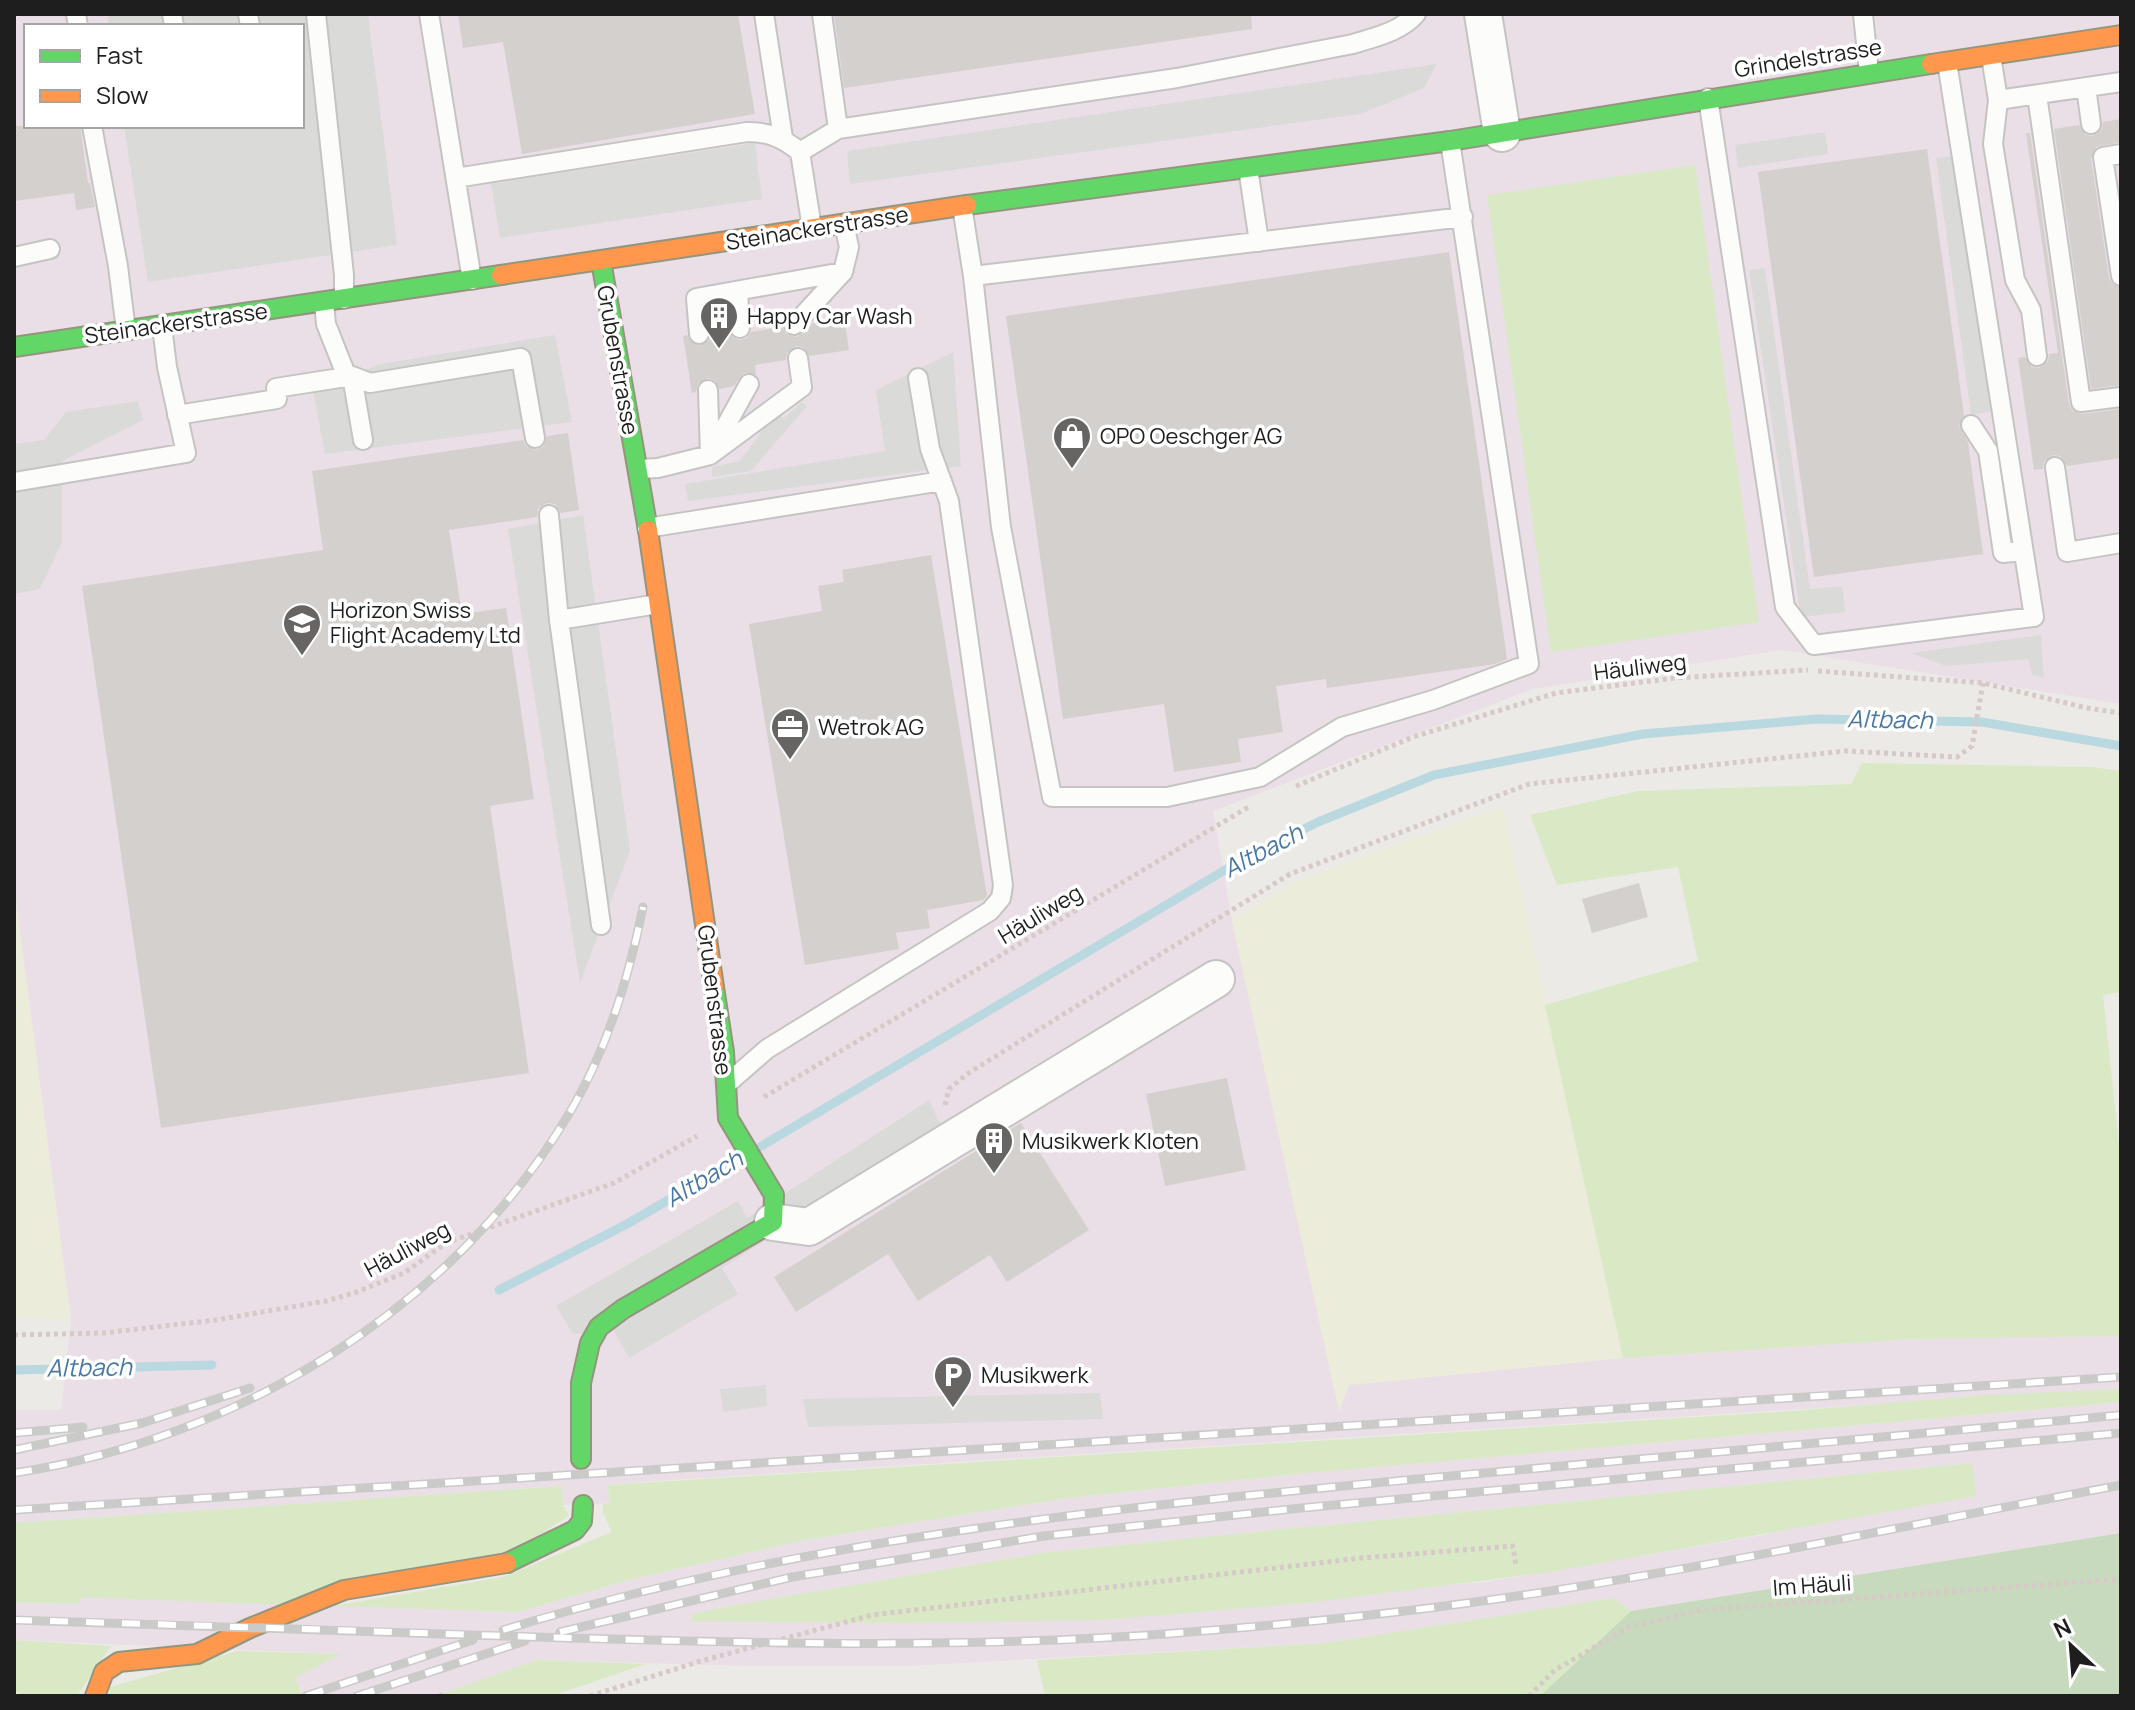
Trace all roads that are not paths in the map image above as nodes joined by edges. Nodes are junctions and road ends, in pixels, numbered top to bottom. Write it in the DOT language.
graph roads {
  1 [pos="316,14"];
  2 [pos="429,14"];
  3 [pos="764,14"];
  4 [pos="822,14"];
  5 [pos="1416,14"];
  6 [pos="1483,14"];
  7 [pos="1863,14"];
  8 [pos="2121,35"];
  9 [pos="1991,56"];
  10 [pos="1947,62"];
  11 [pos="1869,73"];
  12 [pos="2121,82"];
  13 [pos="2086,87"];
  14 [pos="2037,95"];
  15 [pos="1708,98"];
  16 [pos="1998,100"];
  17 [pos="92,128"];
  18 [pos="838,129"];
  19 [pos="1502,133"];
  20 [pos="783,138"];
  21 [pos="1450,141"];
  22 [pos="800,152"];
  23 [pos="2112,156"];
  24 [pos="1248,168"];
  25 [pos="456,178"];
  26 [pos="962,206"];
  27 [pos="1463,217"];
  28 [pos="844,224"];
  29 [pos="812,229"];
  30 [pos="2118,239"];
  31 [pos="1259,242"];
  32 [pos="50,249"];
  33 [pos="14,257"];
  34 [pos="601,261"];
  35 [pos="843,272"];
  36 [pos="973,276"];
  37 [pos="2121,276"];
  38 [pos="472,280"];
  39 [pos="738,291"];
  40 [pos="344,299"];
  41 [pos="324,302"];
  42 [pos="794,325"];
  43 [pos="162,326"];
  44 [pos="740,328"];
  45 [pos="126,331"];
  46 [pos="699,334"];
  47 [pos="14,347"];
  48 [pos="2037,356"];
  49 [pos="798,358"];
  50 [pos="350,376"];
  51 [pos="918,378"];
  52 [pos="749,384"];
  53 [pos="708,390"];
  54 [pos="2121,397"];
  55 [pos="177,415"];
  56 [pos="1971,425"];
  57 [pos="535,438"];
  58 [pos="363,440"];
  59 [pos="710,455"];
  60 [pos="2055,467"];
  61 [pos="638,469"];
  62 [pos="942,481"];
  63 [pos="14,482"];
  64 [pos="549,515"];
  65 [pos="647,528"];
  66 [pos="2121,543"];
  67 [pos="2023,551"];
  68 [pos="658,604"];
  69 [pos="559,620"];
  70 [pos="601,925"];
  71 [pos="1216,979"];
  72 [pos="726,1085"];
  73 [pos="773,1222"];
  74 [pos="581,1459"];
  75 [pos="583,1505"];
  76 [pos="95,1696"];
  1 -- 40 [label="lane"];
  2 -- 25 [label="lane"];
  3 -- 20 [label="lane"];
  4 -- 18 [label="lane"];
  5 -- 18 [label="lane"];
  6 -- 19 [label="street"];
  7 -- 11 [label="lane"];
  8 -- 9 [label="street, Grindelstrasse"];
  9 -- 10 [label="street, Grindelstrasse"];
  9 -- 16 [label="lane"];
  10 -- 11 [label="street, Grindelstrasse"];
  10 -- 67 [label="lane"];
  11 -- 15 [label="street, Grindelstrasse"];
  12 -- 13 [label="lane"];
  13 -- 14 [label="lane"];
  13 -- 23 [label="lane"];
  14 -- 16 [label="lane"];
  14 -- 54 [label="lane"];
  15 -- 19 [label="street, Grindelstrasse"];
  15 -- 67 [label="lane"];
  16 -- 48 [label="lane"];
  17 -- 45 [label="lane"];
  18 -- 22 [label="lane"];
  19 -- 21 [label="street, Steinackerstrasse"];
  20 -- 22 [label="lane"];
  20 -- 25 [label="lane"];
  21 -- 24 [label="street, Steinackerstrasse"];
  21 -- 27 [label="lane"];
  22 -- 29 [label="lane"];
  23 -- 30 [label="lane"];
  24 -- 26 [label="street, Steinackerstrasse"];
  24 -- 31 [label="lane"];
  25 -- 38 [label="lane"];
  26 -- 28 [label="street, Steinackerstrasse"];
  26 -- 36 [label="lane"];
  27 -- 31 [label="lane"];
  27 -- 36 [label="lane"];
  28 -- 29 [label="street, Steinackerstrasse"];
  28 -- 35 [label="lane"];
  29 -- 34 [label="street, Steinackerstrasse"];
  30 -- 37 [label="lane"];
  31 -- 36 [label="lane"];
  32 -- 33 [label="lane"];
  34 -- 38 [label="street, Steinackerstrasse"];
  34 -- 61 [label="street, Grubenstrasse"];
  35 -- 39 [label="lane"];
  35 -- 42 [label="lane"];
  38 -- 40 [label="street, Steinackerstrasse"];
  39 -- 44 [label="lane"];
  39 -- 46 [label="lane"];
  40 -- 41 [label="street, Steinackerstrasse"];
  41 -- 43 [label="street, Steinackerstrasse"];
  41 -- 50 [label="lane"];
  43 -- 45 [label="street, Steinackerstrasse"];
  43 -- 55 [label="lane"];
  45 -- 47 [label="street, Steinackerstrasse"];
  49 -- 59 [label="lane"];
  50 -- 55 [label="lane"];
  50 -- 57 [label="lane"];
  50 -- 58 [label="lane"];
  51 -- 62 [label="lane"];
  52 -- 59 [label="lane"];
  53 -- 59 [label="lane"];
  55 -- 63 [label="lane"];
  56 -- 67 [label="lane"];
  59 -- 61 [label="lane"];
  60 -- 66 [label="lane"];
  61 -- 65 [label="street, Grubenstrasse"];
  62 -- 65 [label="lane"];
  62 -- 72 [label="lane"];
  64 -- 69 [label="lane"];
  65 -- 68 [label="street, Grubenstrasse"];
  68 -- 69 [label="lane"];
  68 -- 72 [label="street, Grubenstrasse"];
  69 -- 70 [label="lane"];
  71 -- 73 [label="street"];
  72 -- 73 [label="street, Grubenstrasse"];
  73 -- 74 [label="street"];
  75 -- 76 [label="street"];
}
